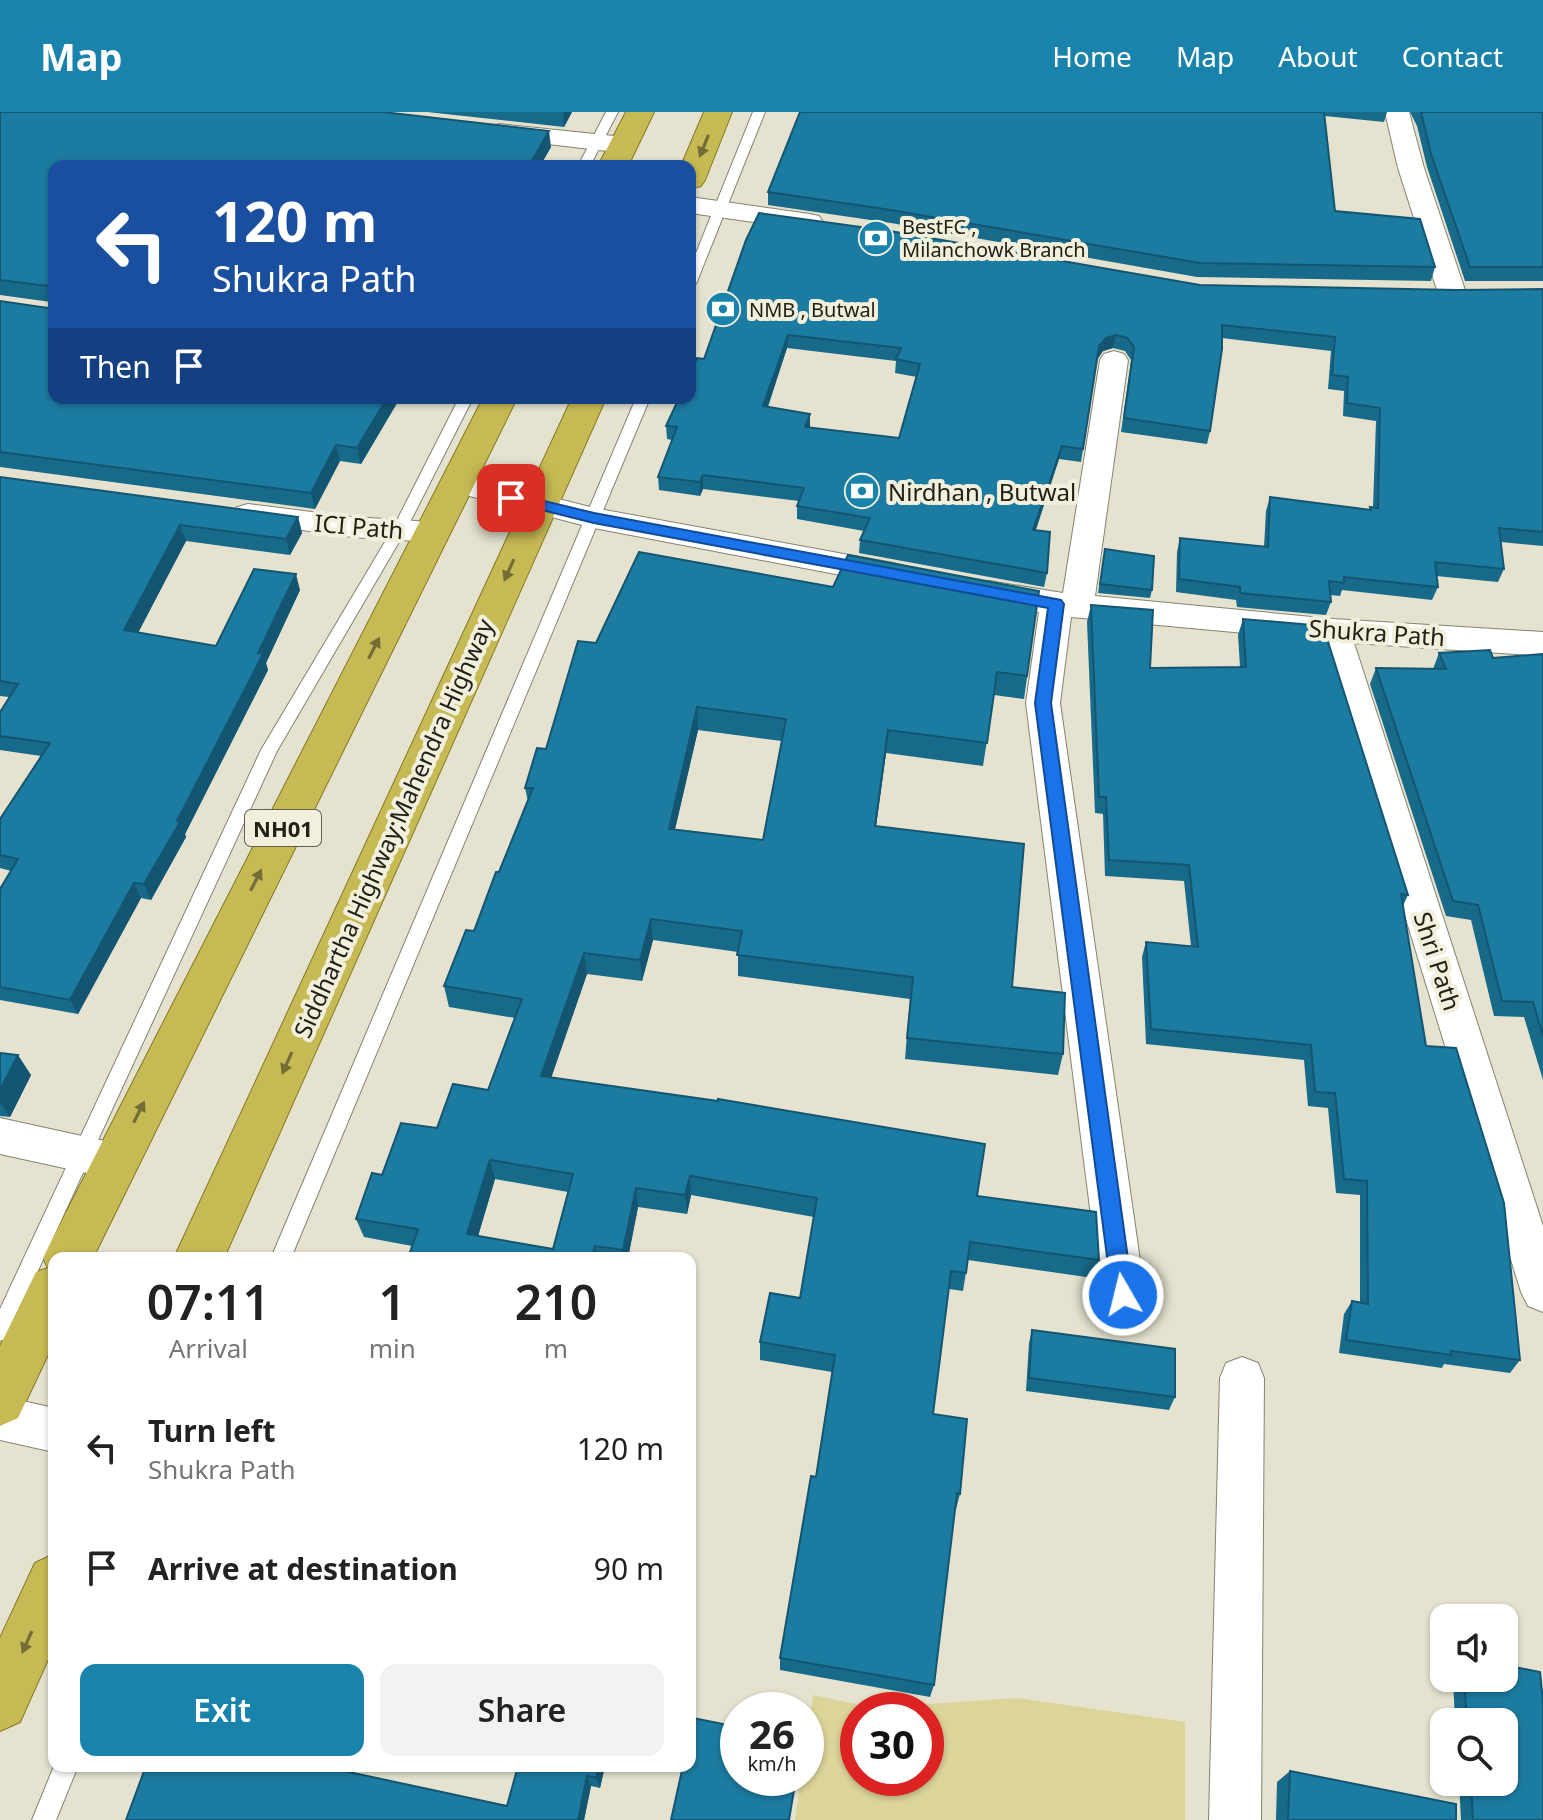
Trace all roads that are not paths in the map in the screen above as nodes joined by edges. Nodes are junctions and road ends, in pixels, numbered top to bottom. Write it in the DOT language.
graph roads {
  1 [pos="612,112"];
  2 [pos="640,112"];
  3 [pos="718,112"];
  4 [pos="759,112"];
  5 [pos="1397,112"];
  6 [pos="474,130"];
  7 [pos="611,151"];
  8 [pos="696,165"];
  9 [pos="696,206"];
  10 [pos="721,209"];
  11 [pos="828,225"];
  12 [pos="696,269"];
  13 [pos="1421,293"];
  14 [pos="1452,293"];
  15 [pos="1482,293"];
  16 [pos="1114,360"];
  17 [pos="464,404"];
  18 [pos="497,404"];
  19 [pos="586,404"];
  20 [pos="641,404"];
  21 [pos="457,483"];
  22 [pos="539,505"];
  23 [pos="214,510"];
  24 [pos="594,518"];
  25 [pos="416,531"];
  26 [pos="919,579"];
  27 [pos="965,588"];
  28 [pos="1066,605"];
  29 [pos="1333,630"];
  30 [pos="1543,644"];
  31 [pos="0,1136"];
  32 [pos="98,1158"];
  33 [pos="70,1252"];
  34 [pos="202,1252"];
  35 [pos="284,1252"];
  36 [pos="1543,1292"];
  37 [pos="1123,1295"];
  38 [pos="48,1301"];
  39 [pos="0,1331"];
  40 [pos="1242,1378"];
  41 [pos="0,1401"];
  42 [pos="0,1418"];
  43 [pos="48,1429"];
  44 [pos="48,1595"];
  45 [pos="0,1702"];
  46 [pos="64,1772"];
  47 [pos="44,1820"];
  48 [pos="1235,1820"];
  1 -- 7 [label="lane"];
  2 -- 7 [label="highway"];
  3 -- 8 [label="highway, one-way"];
  4 -- 10 [label="lane"];
  5 -- 14 [label="street"];
  6 -- 7 [label="street"];
  9 -- 10 [label="street"];
  10 -- 11 [label="street"];
  10 -- 12 [label="lane"];
  13 -- 14 [label="street"];
  14 -- 15 [label="street"];
  16 -- 28 [label="street"];
  17 -- 25 [label="lane"];
  18 -- 21 [label="highway, NH01"];
  19 -- 22 [label="highway, Siddhartha Highway;Mahendra Highway"];
  20 -- 24 [label="lane"];
  21 -- 22 [label="street"];
  21 -- 25 [label="highway, NH01"];
  22 -- 24 [label="street"];
  22 -- 34 [label="highway, Siddhartha Highway;Mahendra Highway, one-way"];
  23 -- 25 [label="street, ICI Path"];
  24 -- 26 [label="street"];
  24 -- 35 [label="lane"];
  25 -- 32 [label="highway, NH01"];
  27 -- 28 [label="street, Shukra Path"];
  28 -- 29 [label="street, Shukra Path"];
  28 -- 37 [label="street"];
  29 -- 30 [label="street, Shukra Path"];
  29 -- 36 [label="street, Shri Path"];
  31 -- 32 [label="street"];
  32 -- 33 [label="highway, NH01"];
  32 -- 39 [label="lane"];
  38 -- 41 [label="highway"];
  40 -- 48 [label="street"];
  42 -- 43 [label="street"];
  44 -- 45 [label="highway, one-way"];
  46 -- 47 [label="lane"];
}
